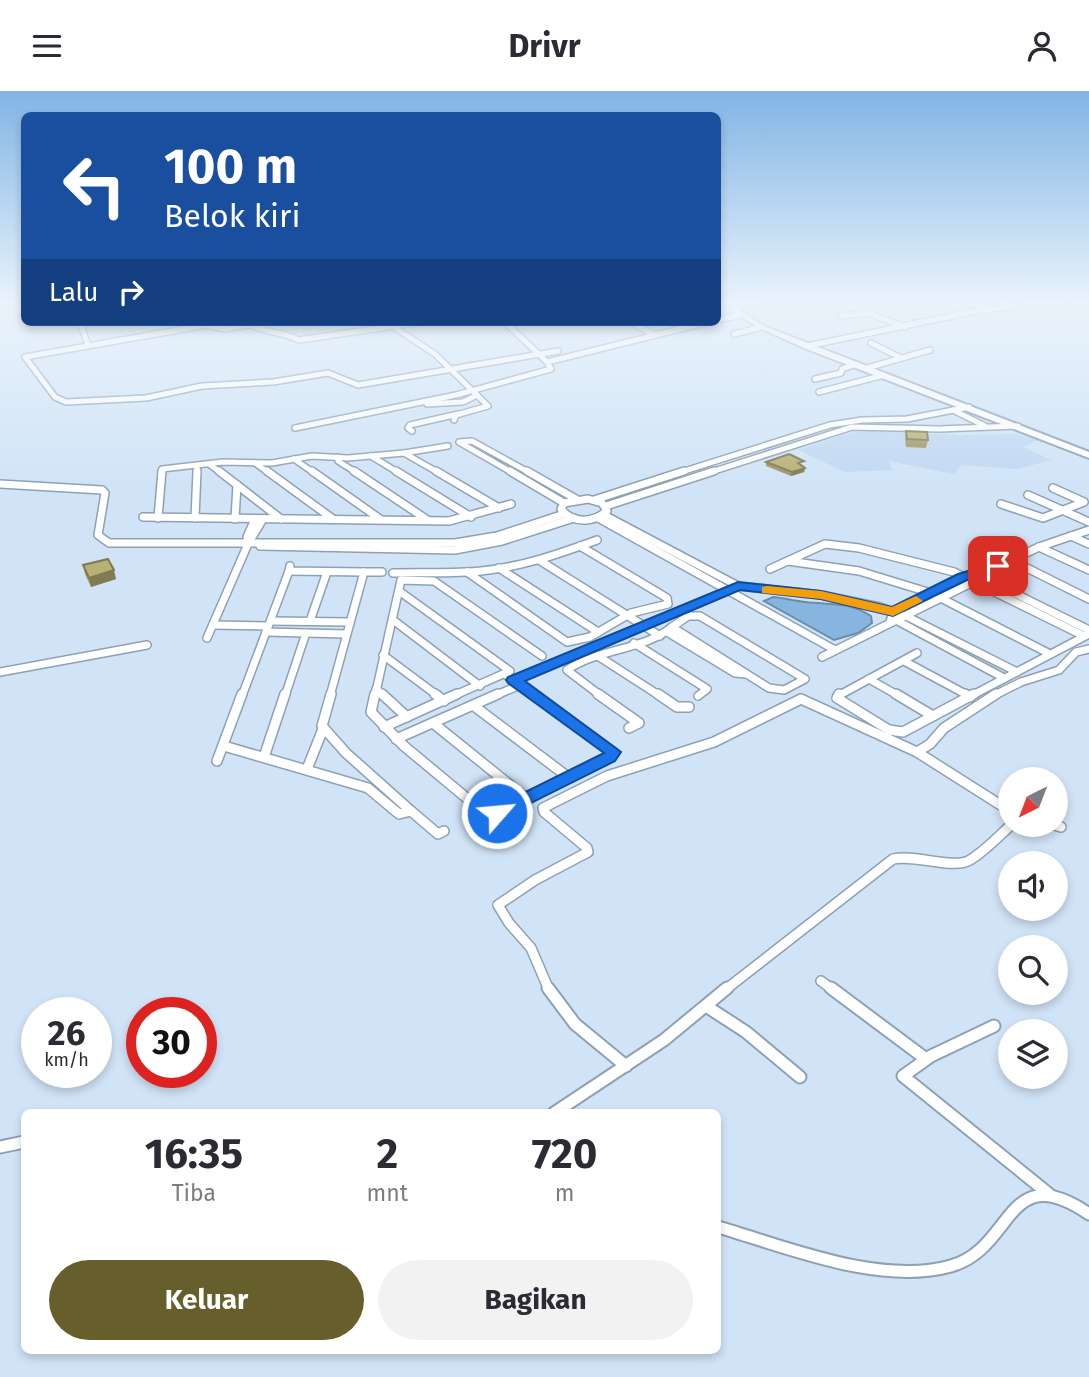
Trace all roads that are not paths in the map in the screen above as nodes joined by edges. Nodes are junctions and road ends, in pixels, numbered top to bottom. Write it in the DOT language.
graph roads {
  1 [pos="30,363"];
  2 [pos="442,363"];
  3 [pos="491,363"];
  4 [pos="548,363"];
  5 [pos="884,363"];
  6 [pos="856,364"];
  7 [pos="867,368"];
  8 [pos="449,369"];
  9 [pos="884,375"];
  10 [pos="815,379"];
  11 [pos="819,392"];
  12 [pos="474,393"];
  13 [pos="969,407"];
  14 [pos="953,410"];
  15 [pos="461,414"];
  16 [pos="454,420"];
  17 [pos="1018,426"];
  18 [pos="295,428"];
  19 [pos="987,428"];
  20 [pos="412,431"];
  21 [pos="768,445"];
  22 [pos="448,446"];
  23 [pos="322,447"];
  24 [pos="779,450"];
  25 [pos="404,453"];
  26 [pos="1089,455"];
  27 [pos="321,456"];
  28 [pos="371,456"];
  29 [pos="338,457"];
  30 [pos="294,459"];
  31 [pos="725,459"];
  32 [pos="255,463"];
  33 [pos="209,464"];
  34 [pos="735,464"];
  35 [pos="197,466"];
  36 [pos="0,484"];
  37 [pos="237,485"];
  38 [pos="1053,488"];
  39 [pos="1028,495"];
  40 [pos="576,499"];
  41 [pos="594,500"];
  42 [pos="564,503"];
  43 [pos="511,504"];
  44 [pos="1001,504"];
  45 [pos="607,506"];
  46 [pos="499,508"];
  47 [pos="1063,510"];
  48 [pos="564,514"];
  49 [pos="601,516"];
  50 [pos="143,517"];
  51 [pos="471,517"];
  52 [pos="158,518"];
  53 [pos="195,518"];
  54 [pos="574,518"];
  55 [pos="235,519"];
  56 [pos="255,519"];
  57 [pos="263,519"];
  58 [pos="281,519"];
  59 [pos="333,519"];
  60 [pos="380,520"];
  61 [pos="428,520"];
  62 [pos="1089,522"];
  63 [pos="626,530"];
  64 [pos="1089,530"];
  65 [pos="1071,536"];
  66 [pos="597,540"];
  67 [pos="200,544"];
  68 [pos="248,544"];
  69 [pos="1089,544"];
  70 [pos="580,546"];
  71 [pos="1038,547"];
  72 [pos="195,555"];
  73 [pos="539,560"];
  74 [pos="1011,560"];
  75 [pos="786,561"];
  76 [pos="499,568"];
  77 [pos="770,569"];
  78 [pos="1089,570"];
  79 [pos="327,572"];
  80 [pos="364,572"];
  81 [pos="382,572"];
  82 [pos="467,572"];
  83 [pos="393,573"];
  84 [pos="963,577"];
  85 [pos="979,577"];
  86 [pos="738,586"];
  87 [pos="399,591"];
  88 [pos="727,591"];
  89 [pos="931,593"];
  90 [pos="942,599"];
  91 [pos="1089,599"];
  92 [pos="626,615"];
  93 [pos="908,617"];
  94 [pos="892,618"];
  95 [pos="393,620"];
  96 [pos="310,621"];
  97 [pos="349,622"];
  98 [pos="213,625"];
  99 [pos="268,626"];
  100 [pos="643,626"];
  101 [pos="598,632"];
  102 [pos="666,632"];
  103 [pos="306,633"];
  104 [pos="346,633"];
  105 [pos="1087,633"];
  106 [pos="207,638"];
  107 [pos="634,643"];
  108 [pos="147,645"];
  109 [pos="1089,649"];
  110 [pos="835,650"];
  111 [pos="917,653"];
  112 [pos="1051,654"];
  113 [pos="383,655"];
  114 [pos="542,656"];
  115 [pos="598,656"];
  116 [pos="822,657"];
  117 [pos="904,661"];
  118 [pos="0,672"];
  119 [pos="1017,673"];
  120 [pos="1004,678"];
  121 [pos="869,679"];
  122 [pos="513,680"];
  123 [pos="480,686"];
  124 [pos="376,689"];
  125 [pos="698,697"];
  126 [pos="970,697"];
  127 [pos="444,701"];
  128 [pos="474,706"];
  129 [pos="689,707"];
  130 [pos="933,716"];
  131 [pos="407,717"];
  132 [pos="433,723"];
  133 [pos="384,727"];
  134 [pos="629,728"];
  135 [pos="323,729"];
  136 [pos="396,739"];
  137 [pos="224,746"];
  138 [pos="917,753"];
  139 [pos="264,757"];
  140 [pos="218,761"];
  141 [pos="307,769"];
  142 [pos="568,777"];
  143 [pos="379,782"];
  144 [pos="368,787"];
  145 [pos="526,797"];
  146 [pos="998,804"];
  147 [pos="411,811"];
  148 [pos="444,831"];
  149 [pos="998,836"];
  150 [pos="821,981"];
  151 [pos="706,1006"];
  152 [pos="994,1026"];
  153 [pos="926,1059"];
  154 [pos="625,1066"];
  155 [pos="800,1077"];
  156 [pos="560,1109"];
  157 [pos="21,1143"];
  158 [pos="0,1147"];
  159 [pos="1049,1194"];
  160 [pos="1089,1214"];
  161 [pos="721,1228"];
  1 -- 8 [label="street"];
  2 -- 8 [label="street"];
  3 -- 8 [label="street"];
  4 -- 12 [label="street"];
  5 -- 7 [label="street"];
  6 -- 7 [label="main road"];
  6 -- 10 [label="street"];
  7 -- 9 [label="main road"];
  8 -- 12 [label="street"];
  9 -- 11 [label="street"];
  9 -- 13 [label="main road"];
  12 -- 15 [label="street"];
  12 -- 18 [label="street"];
  13 -- 14 [label="street"];
  13 -- 17 [label="main road"];
  14 -- 19 [label="street"];
  14 -- 21 [label="street"];
  15 -- 16 [label="street"];
  15 -- 20 [label="street"];
  17 -- 19 [label="street"];
  17 -- 26 [label="main road"];
  19 -- 24 [label="street"];
  21 -- 24 [label="street"];
  21 -- 31 [label="street"];
  22 -- 25 [label="street"];
  23 -- 27 [label="street"];
  24 -- 34 [label="street"];
  25 -- 28 [label="street"];
  25 -- 46 [label="street"];
  27 -- 29 [label="street"];
  27 -- 30 [label="street"];
  28 -- 29 [label="street"];
  28 -- 51 [label="street"];
  29 -- 61 [label="street"];
  30 -- 32 [label="street"];
  30 -- 60 [label="street"];
  31 -- 34 [label="street"];
  31 -- 41 [label="street"];
  32 -- 33 [label="street"];
  32 -- 59 [label="street"];
  33 -- 35 [label="street"];
  33 -- 37 [label="street"];
  34 -- 45 [label="street"];
  35 -- 52 [label="street"];
  35 -- 53 [label="street"];
  36 -- 67 [label="street"];
  37 -- 55 [label="street"];
  37 -- 58 [label="street"];
  38 -- 47 [label="street"];
  39 -- 47 [label="street"];
  40 -- 41 [label="street"];
  40 -- 42 [label="street"];
  40 -- 42 [label="street"];
  41 -- 45 [label="street"];
  42 -- 48 [label="street"];
  43 -- 46 [label="street"];
  44 -- 47 [label="street"];
  45 -- 49 [label="street"];
  46 -- 51 [label="street"];
  47 -- 62 [label="street"];
  48 -- 54 [label="street"];
  48 -- 68 [label="street"];
  49 -- 54 [label="street"];
  49 -- 63 [label="street"];
  50 -- 52 [label="street"];
  51 -- 61 [label="street"];
  52 -- 53 [label="street"];
  53 -- 55 [label="street"];
  54 -- 68 [label="street"];
  55 -- 56 [label="street"];
  56 -- 57 [label="street"];
  56 -- 68 [label="street"];
  57 -- 58 [label="street"];
  57 -- 68 [label="street"];
  58 -- 59 [label="street"];
  59 -- 60 [label="street"];
  60 -- 61 [label="street"];
  63 -- 86 [label="street"];
  63 -- 88 [label="street"];
  64 -- 65 [label="street"];
  65 -- 69 [label="street"];
  65 -- 71 [label="street"];
  66 -- 70 [label="street"];
  67 -- 68 [label="street"];
  67 -- 72 [label="street"];
  68 -- 98 [label="street"];
  70 -- 73 [label="street"];
  70 -- 92 [label="street"];
  71 -- 74 [label="street"];
  71 -- 78 [label="street"];
  73 -- 76 [label="street"];
  73 -- 92 [label="street"];
  74 -- 85 [label="street"];
  74 -- 91 [label="street"];
  75 -- 77 [label="street"];
  75 -- 84 [label="street"];
  75 -- 89 [label="street"];
  76 -- 82 [label="street"];
  76 -- 101 [label="street"];
  79 -- 80 [label="street"];
  79 -- 96 [label="street"];
  79 -- 99 [label="street"];
  80 -- 81 [label="street"];
  80 -- 97 [label="street"];
  82 -- 83 [label="street"];
  82 -- 101 [label="street"];
  84 -- 85 [label="street"];
  84 -- 89 [label="street"];
  85 -- 90 [label="street"];
  85 -- 105 [label="street"];
  86 -- 88 [label="street"];
  86 -- 94 [label="street"];
  87 -- 95 [label="street"];
  87 -- 114 [label="street"];
  87 -- 122 [label="street"];
  88 -- 100 [label="street"];
  88 -- 110 [label="street"];
  89 -- 90 [label="street"];
  89 -- 94 [label="street"];
  90 -- 93 [label="street"];
  90 -- 112 [label="street"];
  92 -- 100 [label="street"];
  92 -- 101 [label="street"];
  93 -- 94 [label="street"];
  93 -- 119 [label="street"];
  94 -- 110 [label="street"];
  94 -- 120 [label="street"];
  95 -- 113 [label="street"];
  95 -- 123 [label="street"];
  96 -- 97 [label="street"];
  96 -- 99 [label="street"];
  97 -- 104 [label="street"];
  98 -- 99 [label="street"];
  98 -- 106 [label="street"];
  99 -- 103 [label="street"];
  99 -- 137 [label="street"];
  100 -- 102 [label="street"];
  100 -- 122 [label="street"];
  102 -- 102 [label="street"];
  102 -- 107 [label="street"];
  103 -- 104 [label="street"];
  103 -- 139 [label="street"];
  104 -- 135 [label="street"];
  105 -- 112 [label="street"];
  107 -- 115 [label="street"];
  107 -- 125 [label="street"];
  108 -- 118 [label="street"];
  109 -- 138 [label="street"];
  110 -- 116 [label="street"];
  111 -- 117 [label="street"];
  112 -- 119 [label="street"];
  113 -- 124 [label="street"];
  113 -- 127 [label="street"];
  115 -- 129 [label="street"];
  115 -- 134 [label="street"];
  117 -- 121 [label="street"];
  117 -- 126 [label="street"];
  119 -- 120 [label="street"];
  120 -- 126 [label="street"];
  121 -- 130 [label="street"];
  121 -- 130 [label="street"];
  122 -- 123 [label="street"];
  122 -- 128 [label="street"];
  122 -- 142 [label="street"];
  123 -- 127 [label="street"];
  124 -- 131 [label="street"];
  124 -- 133 [label="street"];
  126 -- 130 [label="street"];
  127 -- 131 [label="street"];
  128 -- 132 [label="street"];
  128 -- 142 [label="street"];
  131 -- 133 [label="street"];
  132 -- 136 [label="street"];
  132 -- 145 [label="street"];
  133 -- 136 [label="street"];
  135 -- 141 [label="street"];
  135 -- 143 [label="street"];
  136 -- 145 [label="street"];
  137 -- 139 [label="street"];
  137 -- 140 [label="street"];
  138 -- 146 [label="street"];
  138 -- 154 [label="street"];
  139 -- 141 [label="street"];
  141 -- 144 [label="street"];
  142 -- 145 [label="street"];
  143 -- 144 [label="street"];
  143 -- 147 [label="street"];
  144 -- 147 [label="street"];
  147 -- 148 [label="street"];
  149 -- 151 [label="street"];
  150 -- 153 [label="street"];
  151 -- 154 [label="street"];
  151 -- 155 [label="street"];
  152 -- 153 [label="street"];
  153 -- 159 [label="street"];
  154 -- 156 [label="street"];
  157 -- 158 [label="street"];
  159 -- 160 [label="street"];
  159 -- 161 [label="street"];
}
